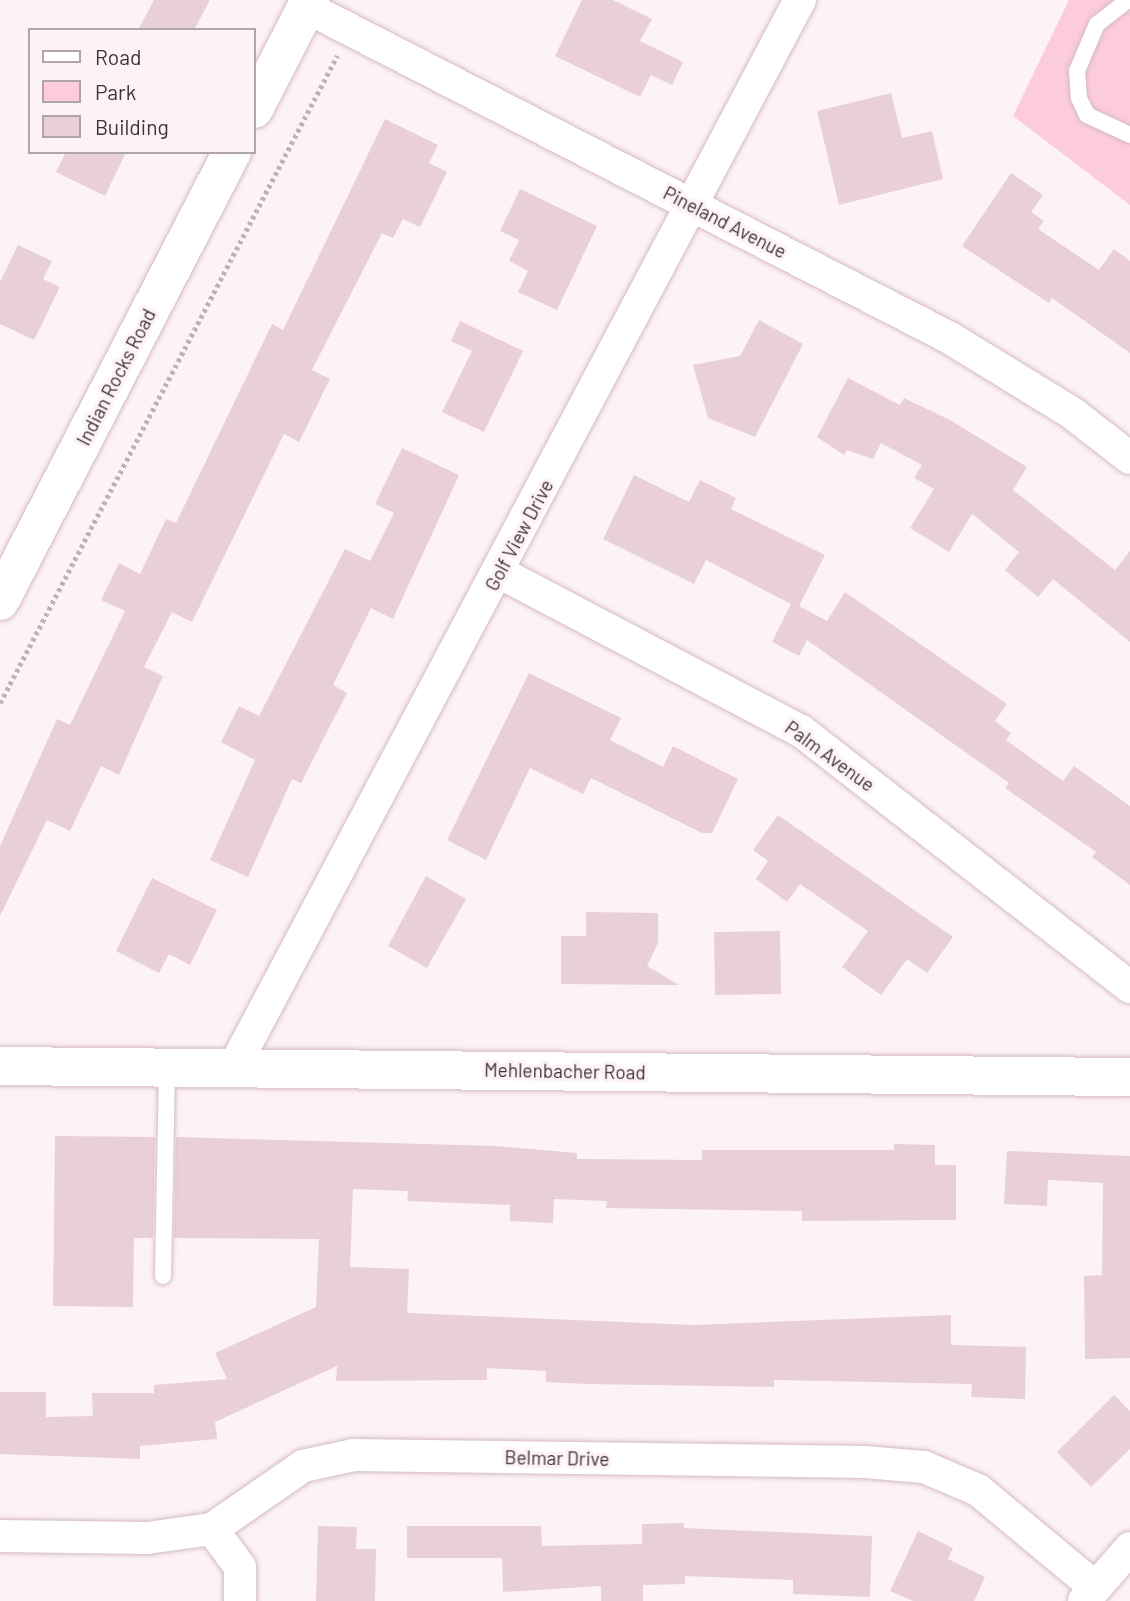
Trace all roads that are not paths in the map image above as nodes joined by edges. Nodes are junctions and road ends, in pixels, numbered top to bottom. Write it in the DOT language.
graph roads {
  1 [pos="800,0"];
  2 [pos="1128,0"];
  3 [pos="308,4"];
  4 [pos="256,105"];
  5 [pos="1130,135"];
  6 [pos="231,154"];
  7 [pos="694,205"];
  8 [pos="1130,458"];
  9 [pos="499,572"];
  10 [pos="5,578"];
  11 [pos="1130,987"];
  12 [pos="0,1066"];
  13 [pos="167,1067"];
  14 [pos="234,1067"];
  15 [pos="1130,1077"];
  16 [pos="163,1276"];
  17 [pos="212,1529"];
  18 [pos="0,1536"];
  19 [pos="1130,1548"];
  20 [pos="1090,1594"];
  21 [pos="240,1601"];
  1 -- 7 [label="street, Golf View Drive"];
  2 -- 5 [label="lane"];
  3 -- 4 [label="street"];
  3 -- 7 [label="street, Pineland Avenue"];
  6 -- 10 [label="street, Indian Rocks Road"];
  7 -- 8 [label="street, Pineland Avenue"];
  7 -- 9 [label="street, Golf View Drive"];
  9 -- 11 [label="street, Palm Avenue"];
  9 -- 14 [label="street, Golf View Drive"];
  12 -- 13 [label="street, Mehlenbacher Road"];
  13 -- 14 [label="street, Mehlenbacher Road"];
  13 -- 16 [label="lane"];
  14 -- 15 [label="street, Mehlenbacher Road"];
  17 -- 18 [label="street, Belmar Drive"];
  17 -- 20 [label="street, Belmar Drive"];
  17 -- 21 [label="street"];
  19 -- 20 [label="street"];
}
